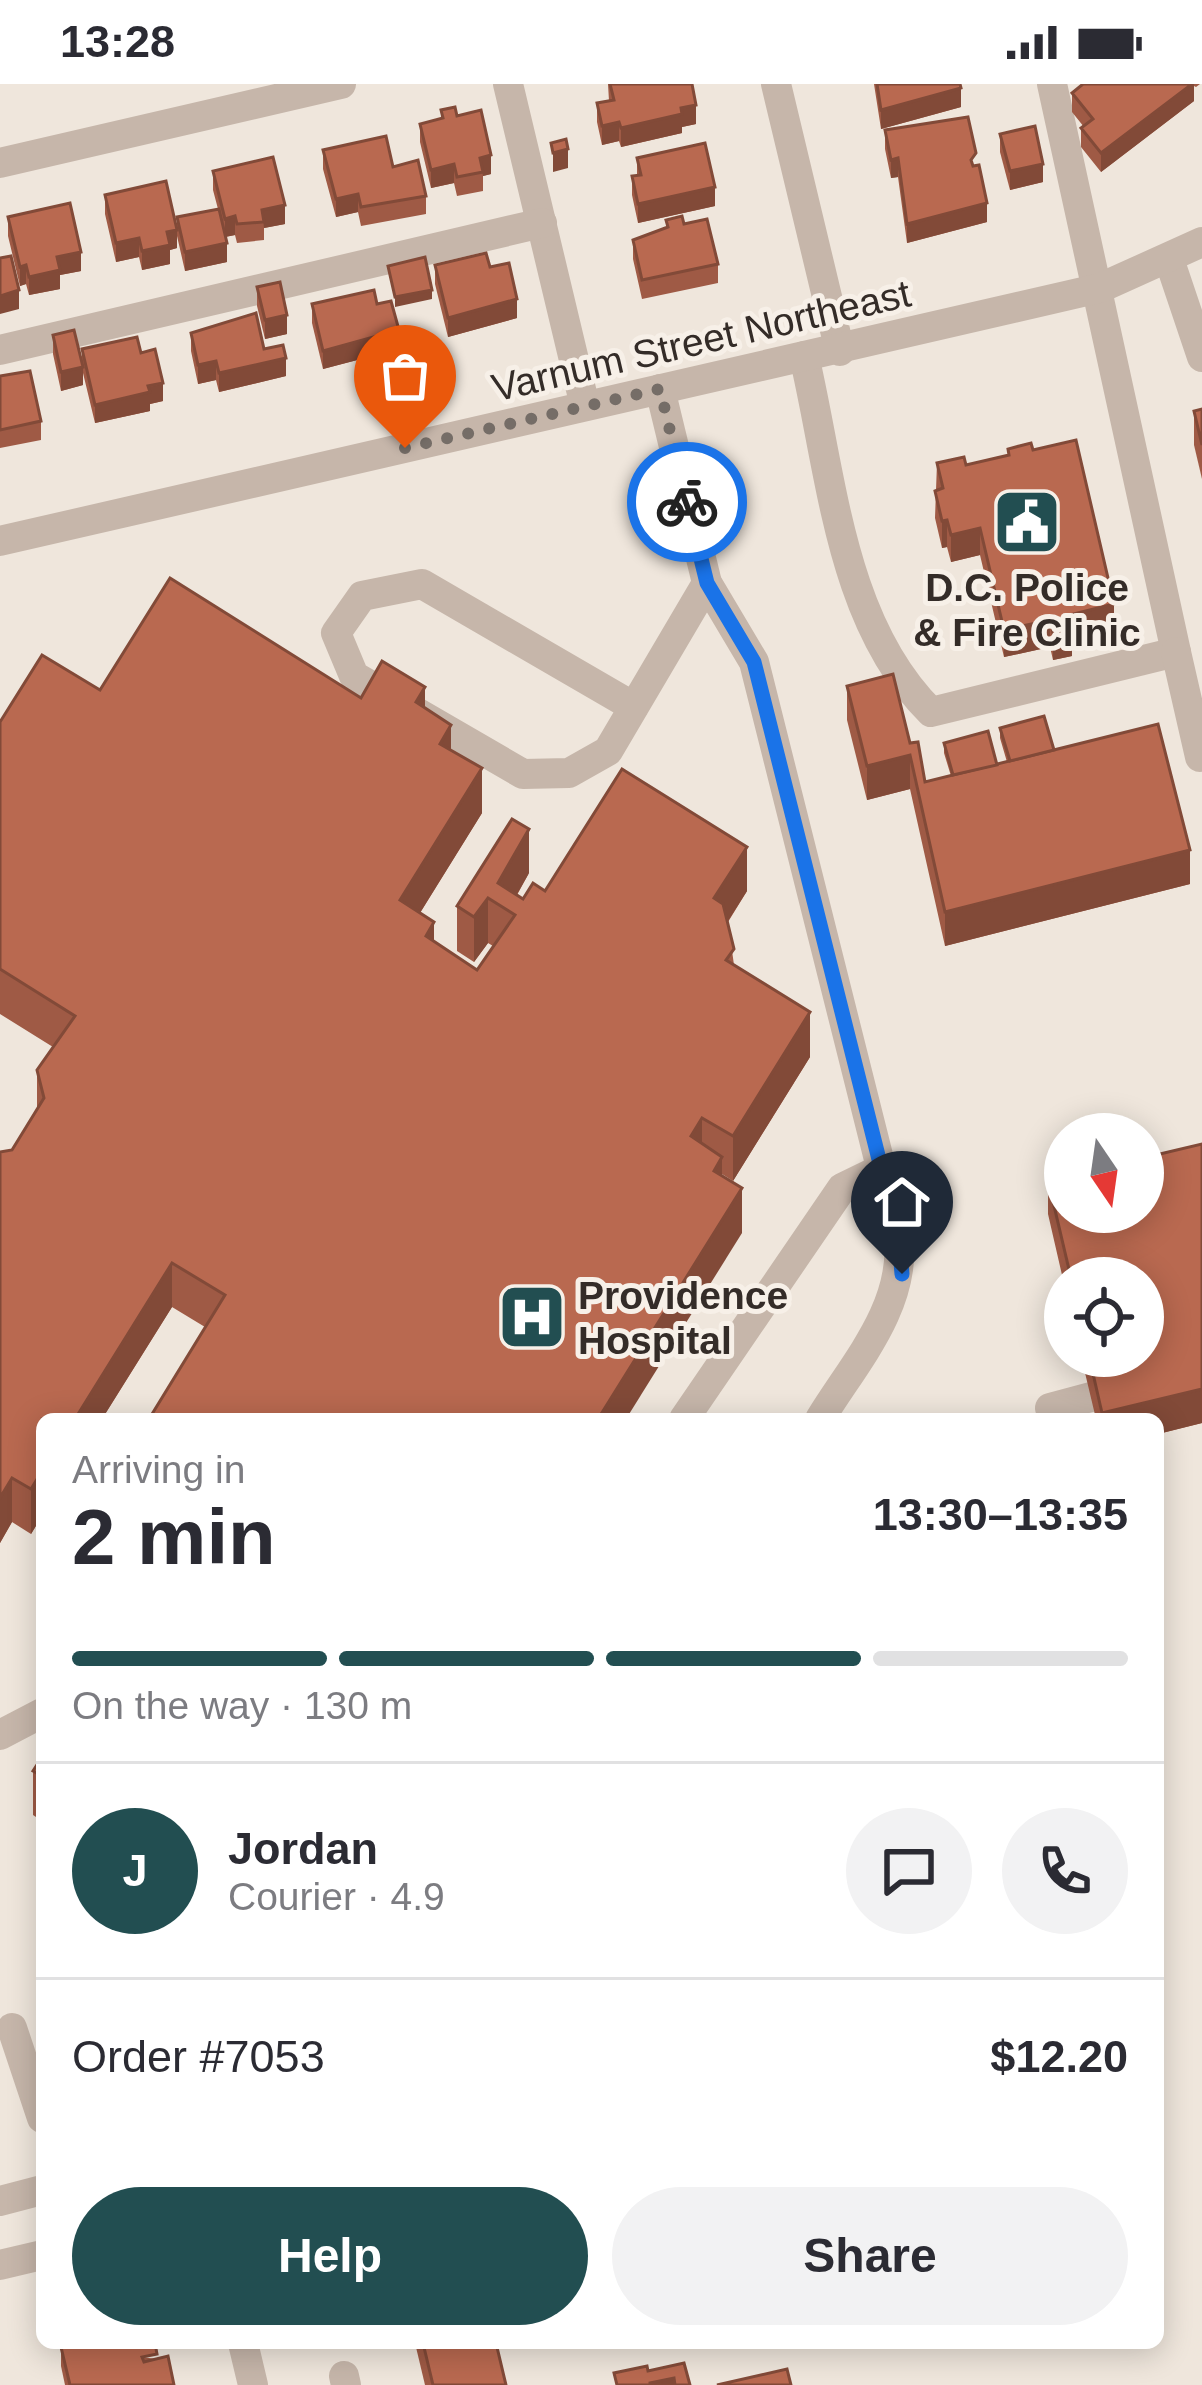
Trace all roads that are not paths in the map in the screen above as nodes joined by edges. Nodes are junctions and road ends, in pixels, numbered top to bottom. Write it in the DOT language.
graph roads {
  1 [pos="341,84"];
  2 [pos="508,84"];
  3 [pos="776,84"];
  4 [pos="1052,84"];
  5 [pos="0,163"];
  6 [pos="542,224"];
  7 [pos="1202,242"];
  8 [pos="1169,260"];
  9 [pos="1100,288"];
  10 [pos="0,350"];
  11 [pos="840,350"];
  12 [pos="804,356"];
  13 [pos="1202,357"];
  14 [pos="660,389"];
  15 [pos="585,406"];
  16 [pos="0,541"];
  17 [pos="707,583"];
  18 [pos="1176,652"];
  19 [pos="634,707"];
  20 [pos="1200,757"];
  21 [pos="879,1170"];
  22 [pos="1091,1397"];
  23 [pos="1050,1408"];
  24 [pos="688,1413"];
  25 [pos="824,1413"];
  26 [pos="36,1716"];
  27 [pos="0,1735"];
  28 [pos="12,2028"];
  29 [pos="36,2100"];
  30 [pos="36,2191"];
  31 [pos="0,2200"];
  32 [pos="36,2256"];
  33 [pos="0,2265"];
  34 [pos="244,2349"];
  35 [pos="253,2385"];
  1 -- 5 [label="street"];
  2 -- 6 [label="street"];
  3 -- 11 [label="street"];
  4 -- 9 [label="street"];
  6 -- 10 [label="street"];
  6 -- 15 [label="street"];
  7 -- 8 [label="street, Varnum Street Northeast"];
  8 -- 9 [label="street, Varnum Street Northeast"];
  8 -- 13 [label="street"];
  9 -- 11 [label="street, Varnum Street Northeast"];
  9 -- 18 [label="street"];
  11 -- 12 [label="street, Varnum Street Northeast"];
  12 -- 14 [label="street, Varnum Street Northeast"];
  12 -- 18 [label="street"];
  14 -- 15 [label="street, Varnum Street Northeast"];
  14 -- 17 [label="street"];
  15 -- 16 [label="street, Varnum Street Northeast"];
  17 -- 19 [label="street"];
  17 -- 21 [label="street"];
  18 -- 20 [label="street"];
  19 -- 19 [label="street"];
  21 -- 24 [label="street"];
  21 -- 25 [label="street"];
  22 -- 23 [label="street"];
  26 -- 27 [label="street"];
  28 -- 29 [label="street"];
  30 -- 31 [label="street"];
  32 -- 33 [label="street"];
  34 -- 35 [label="street"];
}
